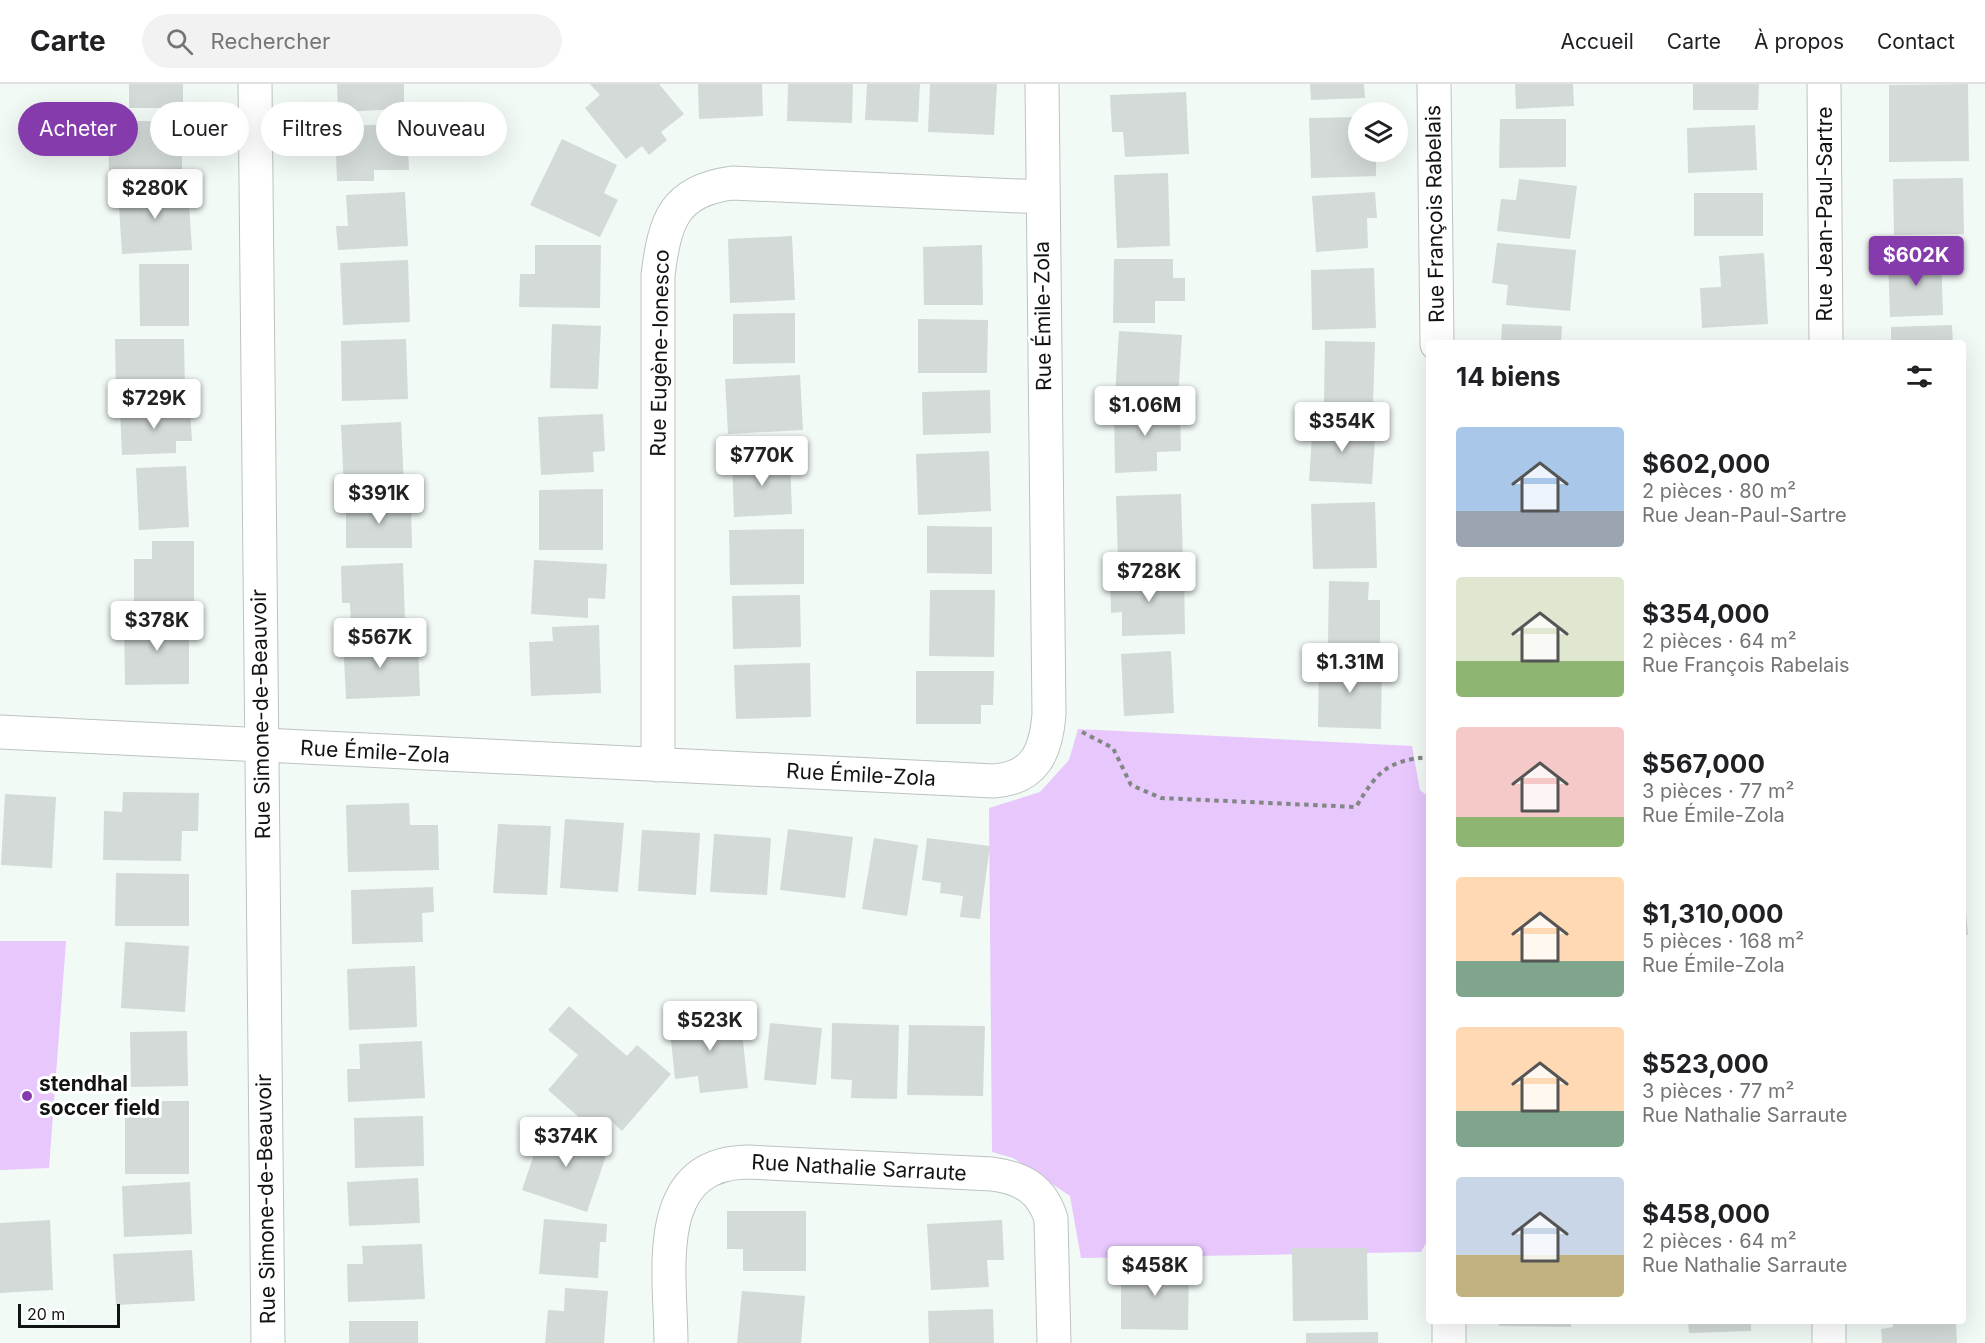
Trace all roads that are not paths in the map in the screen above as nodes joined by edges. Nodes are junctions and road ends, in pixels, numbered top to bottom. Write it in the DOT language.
graph roads {
  1 [pos="255,84"];
  2 [pos="1042,84"];
  3 [pos="1434,84"];
  4 [pos="1824,84"];
  5 [pos="1042,197"];
  6 [pos="1437,340"];
  7 [pos="1826,340"];
  8 [pos="0,732"];
  9 [pos="262,745"];
  10 [pos="658,765"];
  11 [pos="1449,1324"];
  12 [pos="1829,1324"];
  13 [pos="268,1343"];
  14 [pos="671,1343"];
  15 [pos="1054,1343"];
  16 [pos="1449,1343"];
  17 [pos="1829,1343"];
  1 -- 9 [label="street, Rue Simone-de-Beauvoir"];
  2 -- 5 [label="street, Rue Émile-Zola"];
  3 -- 6 [label="street, Rue François Rabelais"];
  4 -- 7 [label="street, Rue Jean-Paul-Sartre"];
  5 -- 10 [label="street, Rue Eugène-Ionesco"];
  5 -- 10 [label="street, Rue Émile-Zola"];
  8 -- 9 [label="street, Rue Émile-Zola"];
  9 -- 10 [label="street, Rue Émile-Zola"];
  9 -- 13 [label="street, Rue Simone-de-Beauvoir"];
  11 -- 16 [label="street"];
  12 -- 17 [label="street"];
  14 -- 15 [label="street, Rue Nathalie Sarraute"];
}
